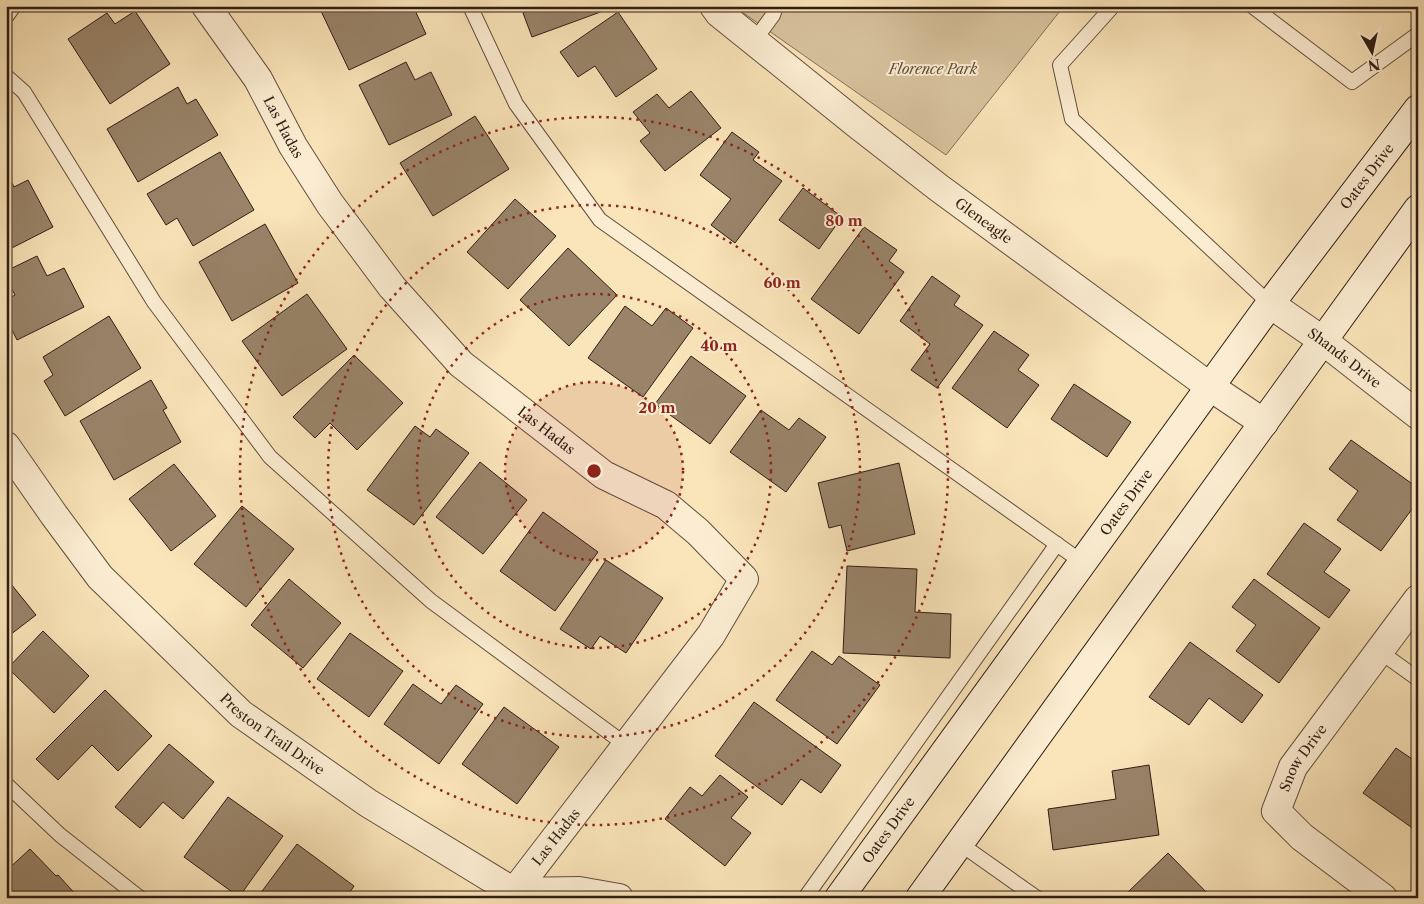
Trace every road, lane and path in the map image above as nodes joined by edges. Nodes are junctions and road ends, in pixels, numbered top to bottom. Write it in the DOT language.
graph roads {
  1 [pos="14,6"];
  2 [pos="206,6"];
  3 [pos="470,6"];
  4 [pos="714,6"];
  5 [pos="776,6"];
  6 [pos="1113,6"];
  7 [pos="1252,6"];
  8 [pos="6,17"];
  9 [pos="1418,34"];
  10 [pos="754,42"];
  11 [pos="6,76"];
  12 [pos="1418,109"];
  13 [pos="1418,209"];
  14 [pos="1270,304"];
  15 [pos="1322,340"];
  16 [pos="1209,386"];
  17 [pos="1418,415"];
  18 [pos="1264,423"];
  19 [pos="6,446"];
  20 [pos="1057,544"];
  21 [pos="1082,562"];
  22 [pos="1418,599"];
  23 [pos="1379,651"];
  24 [pos="1418,679"];
  25 [pos="626,745"];
  26 [pos="6,784"];
  27 [pos="959,843"];
  28 [pos="514,892"];
  29 [pos="140,898"];
  30 [pos="619,898"];
  31 [pos="805,898"];
  32 [pos="838,898"];
  33 [pos="920,898"];
  34 [pos="1037,898"];
  35 [pos="1383,898"];
  1 -- 8 [label="lane"];
  2 -- 25 [label="street, Las Hadas"];
  3 -- 20 [label="lane"];
  4 -- 10 [label="street, Gleneagle"];
  5 -- 10 [label="lane"];
  6 -- 14 [label="lane"];
  7 -- 9 [label="lane"];
  10 -- 16 [label="street, Gleneagle"];
  11 -- 25 [label="lane"];
  12 -- 14 [label="street, Oates Drive"];
  13 -- 15 [label="street"];
  14 -- 15 [label="street, Shands Drive"];
  14 -- 16 [label="street, Oates Drive"];
  15 -- 17 [label="street, Shands Drive"];
  15 -- 18 [label="street"];
  16 -- 18 [label="street, Gleneagle"];
  16 -- 21 [label="street, Oates Drive"];
  18 -- 27 [label="street"];
  19 -- 28 [label="street, Preston Trail Drive"];
  20 -- 21 [label="lane"];
  20 -- 31 [label="lane"];
  21 -- 32 [label="street, Oates Drive"];
  22 -- 23 [label="street, Snow Drive"];
  23 -- 24 [label="lane"];
  23 -- 35 [label="street, Snow Drive"];
  25 -- 28 [label="street, Las Hadas"];
  26 -- 29 [label="lane"];
  27 -- 33 [label="street"];
  27 -- 34 [label="lane"];
  28 -- 30 [label="street"];
}
